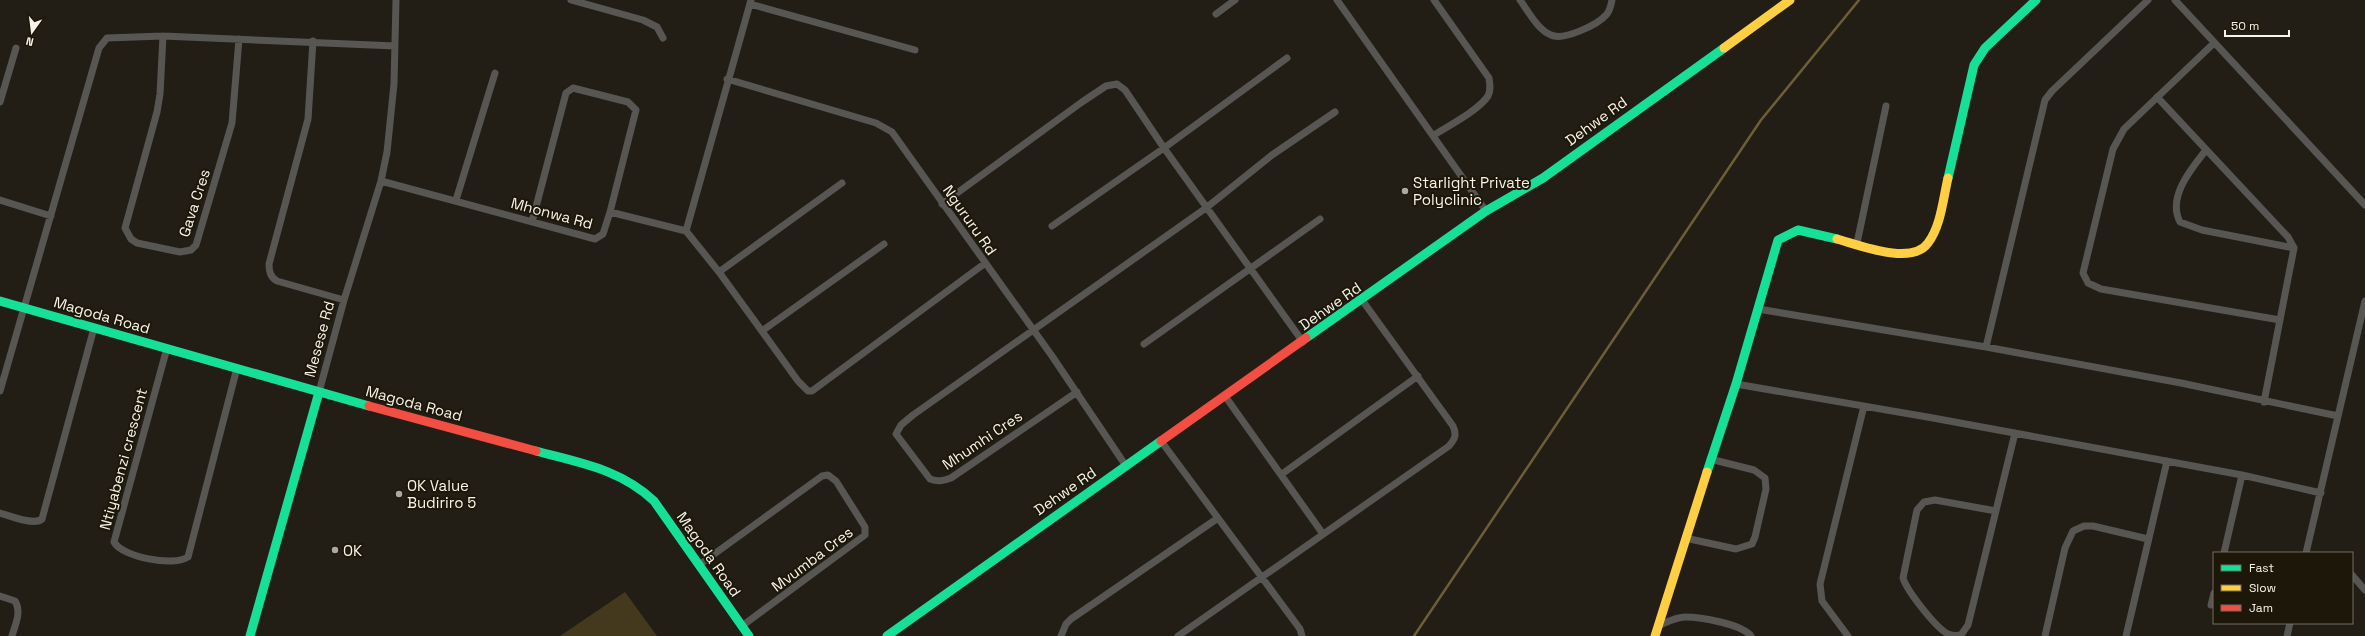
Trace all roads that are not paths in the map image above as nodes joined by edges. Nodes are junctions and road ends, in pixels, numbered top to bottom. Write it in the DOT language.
graph roads {
  1 [pos="396,0"];
  2 [pos="570,0"];
  3 [pos="1235,0"];
  4 [pos="1337,0"];
  5 [pos="1434,0"];
  6 [pos="1520,0"];
  7 [pos="1612,0"];
  8 [pos="1790,0"];
  9 [pos="2036,0"];
  10 [pos="2148,0"];
  11 [pos="2175,0"];
  12 [pos="751,2"];
  13 [pos="1216,14"];
  14 [pos="163,36"];
  15 [pos="663,38"];
  16 [pos="239,39"];
  17 [pos="313,41"];
  18 [pos="2214,43"];
  19 [pos="395,46"];
  20 [pos="16,48"];
  21 [pos="915,50"];
  22 [pos="1288,58"];
  23 [pos="495,73"];
  24 [pos="727,79"];
  25 [pos="2157,97"];
  26 [pos="0,102"];
  27 [pos="1886,106"];
  28 [pos="1335,112"];
  29 [pos="1434,135"];
  30 [pos="1164,148"];
  31 [pos="2206,150"];
  32 [pos="380,181"];
  33 [pos="842,183"];
  34 [pos="0,200"];
  35 [pos="456,200"];
  36 [pos="942,204"];
  37 [pos="2365,205"];
  38 [pos="1206,208"];
  39 [pos="610,212"];
  40 [pos="1486,212"];
  41 [pos="51,216"];
  42 [pos="1320,218"];
  43 [pos="532,222"];
  44 [pos="1052,226"];
  45 [pos="686,231"];
  46 [pos="1857,243"];
  47 [pos="884,244"];
  48 [pos="2294,248"];
  49 [pos="984,264"];
  50 [pos="1251,268"];
  51 [pos="719,272"];
  52 [pos="344,300"];
  53 [pos="1362,300"];
  54 [pos="0,301"];
  55 [pos="2365,301"];
  56 [pos="23,307"];
  57 [pos="1758,309"];
  58 [pos="2280,320"];
  59 [pos="94,328"];
  60 [pos="1032,330"];
  61 [pos="762,331"];
  62 [pos="1303,342"];
  63 [pos="1144,344"];
  64 [pos="1986,347"];
  65 [pos="167,348"];
  66 [pos="237,368"];
  67 [pos="1418,376"];
  68 [pos="1736,384"];
  69 [pos="0,390"];
  70 [pos="320,392"];
  71 [pos="1077,392"];
  72 [pos="1225,396"];
  73 [pos="2264,402"];
  74 [pos="1864,406"];
  75 [pos="2338,416"];
  76 [pos="2015,434"];
  77 [pos="1161,440"];
  78 [pos="1710,459"];
  79 [pos="2167,462"];
  80 [pos="1126,466"];
  81 [pos="1282,474"];
  82 [pos="2242,475"];
  83 [pos="2320,493"];
  84 [pos="1996,511"];
  85 [pos="0,513"];
  86 [pos="1218,518"];
  87 [pos="1323,534"];
  88 [pos="1685,538"];
  89 [pos="2148,539"];
  90 [pos="2224,552"];
  91 [pos="2306,552"];
  92 [pos="699,565"];
  93 [pos="2353,576"];
  94 [pos="1260,577"];
  95 [pos="2365,590"];
  96 [pos="0,596"];
  97 [pos="2213,597"];
  98 [pos="2211,605"];
  99 [pos="2290,624"];
  100 [pos="742,626"];
  101 [pos="1658,626"];
  102 [pos="12,636"];
  103 [pos="250,636"];
  104 [pos="749,636"];
  105 [pos="887,636"];
  106 [pos="1061,636"];
  107 [pos="1178,636"];
  108 [pos="1302,636"];
  109 [pos="1655,636"];
  110 [pos="1751,636"];
  111 [pos="1848,636"];
  112 [pos="2045,636"];
  113 [pos="2126,636"];
  114 [pos="2287,636"];
  1 -- 19 [label="street, Mesese Rd"];
  2 -- 15 [label="street"];
  3 -- 13 [label="street"];
  4 -- 29 [label="street"];
  5 -- 29 [label="street"];
  6 -- 7 [label="street"];
  8 -- 40 [label="street, Dehwe Rd"];
  9 -- 46 [label="street"];
  10 -- 64 [label="street"];
  11 -- 18 [label="street"];
  12 -- 21 [label="street"];
  12 -- 24 [label="street"];
  14 -- 16 [label="street"];
  14 -- 16 [label="street, Gava Cres"];
  14 -- 41 [label="street"];
  16 -- 17 [label="street"];
  17 -- 19 [label="street"];
  17 -- 52 [label="street"];
  18 -- 25 [label="street"];
  18 -- 37 [label="street"];
  19 -- 32 [label="street, Mesese Rd"];
  20 -- 26 [label="street"];
  22 -- 30 [label="street"];
  23 -- 35 [label="street"];
  24 -- 36 [label="street, Ngururu Rd"];
  24 -- 45 [label="street"];
  25 -- 31 [label="street"];
  25 -- 58 [label="street"];
  27 -- 46 [label="street"];
  28 -- 38 [label="street"];
  29 -- 40 [label="street"];
  30 -- 36 [label="street"];
  30 -- 38 [label="street"];
  30 -- 44 [label="street"];
  31 -- 48 [label="street"];
  31 -- 48 [label="street"];
  32 -- 35 [label="street, Mhonwa Rd"];
  32 -- 52 [label="street, Mesese Rd"];
  33 -- 51 [label="street"];
  34 -- 41 [label="street"];
  35 -- 43 [label="street, Mhonwa Rd"];
  36 -- 49 [label="street, Ngururu Rd"];
  38 -- 50 [label="street"];
  38 -- 60 [label="street"];
  39 -- 43 [label="street, Mhonwa Rd"];
  39 -- 43 [label="street"];
  39 -- 45 [label="street, Mhonwa Rd"];
  40 -- 53 [label="street, Dehwe Rd"];
  41 -- 56 [label="street"];
  42 -- 50 [label="street"];
  45 -- 51 [label="street"];
  46 -- 57 [label="street"];
  47 -- 61 [label="street"];
  48 -- 58 [label="street"];
  49 -- 60 [label="street, Ngururu Rd"];
  49 -- 61 [label="street"];
  50 -- 62 [label="street"];
  50 -- 63 [label="street"];
  51 -- 61 [label="street"];
  52 -- 70 [label="street, Mesese Rd"];
  53 -- 62 [label="street, Dehwe Rd"];
  53 -- 67 [label="street"];
  54 -- 56 [label="street, Magoda Road"];
  55 -- 75 [label="street"];
  56 -- 59 [label="street, Magoda Road"];
  56 -- 69 [label="street"];
  57 -- 64 [label="street"];
  57 -- 68 [label="street"];
  58 -- 73 [label="street"];
  59 -- 65 [label="street, Magoda Road"];
  59 -- 85 [label="street"];
  60 -- 71 [label="street, Ngururu Rd"];
  60 -- 71 [label="street, Mhumhi Cres"];
  62 -- 72 [label="street, Dehwe Rd"];
  64 -- 73 [label="street"];
  65 -- 66 [label="street, Magoda Road"];
  65 -- 66 [label="street, Ntiyabenzi crescent"];
  66 -- 70 [label="street, Magoda Road"];
  67 -- 81 [label="street"];
  67 -- 87 [label="street"];
  68 -- 74 [label="street"];
  68 -- 78 [label="street"];
  70 -- 92 [label="street, Magoda Road"];
  70 -- 103 [label="street, Mesese Rd"];
  71 -- 80 [label="street, Ngururu Rd"];
  72 -- 77 [label="street, Dehwe Rd"];
  72 -- 81 [label="street"];
  73 -- 75 [label="street"];
  74 -- 76 [label="street"];
  74 -- 111 [label="street"];
  75 -- 83 [label="street"];
  76 -- 79 [label="street"];
  76 -- 84 [label="street"];
  77 -- 80 [label="street, Dehwe Rd"];
  77 -- 86 [label="street"];
  78 -- 88 [label="street"];
  78 -- 88 [label="street"];
  79 -- 82 [label="street"];
  79 -- 89 [label="street"];
  80 -- 105 [label="street, Dehwe Rd"];
  81 -- 87 [label="street"];
  82 -- 83 [label="street"];
  82 -- 90 [label="street"];
  83 -- 91 [label="street"];
  84 -- 84 [label="street"];
  86 -- 94 [label="street"];
  86 -- 106 [label="street"];
  87 -- 94 [label="street"];
  88 -- 101 [label="street"];
  89 -- 112 [label="street"];
  89 -- 113 [label="street"];
  92 -- 100 [label="street, Magoda Road"];
  92 -- 100 [label="street, Mvumba Cres"];
  93 -- 95 [label="street"];
  94 -- 107 [label="street"];
  94 -- 108 [label="street"];
  96 -- 102 [label="street"];
  97 -- 98 [label="street"];
  99 -- 114 [label="street"];
  100 -- 104 [label="street, Magoda Road"];
  101 -- 109 [label="street"];
  101 -- 110 [label="street"];
}
